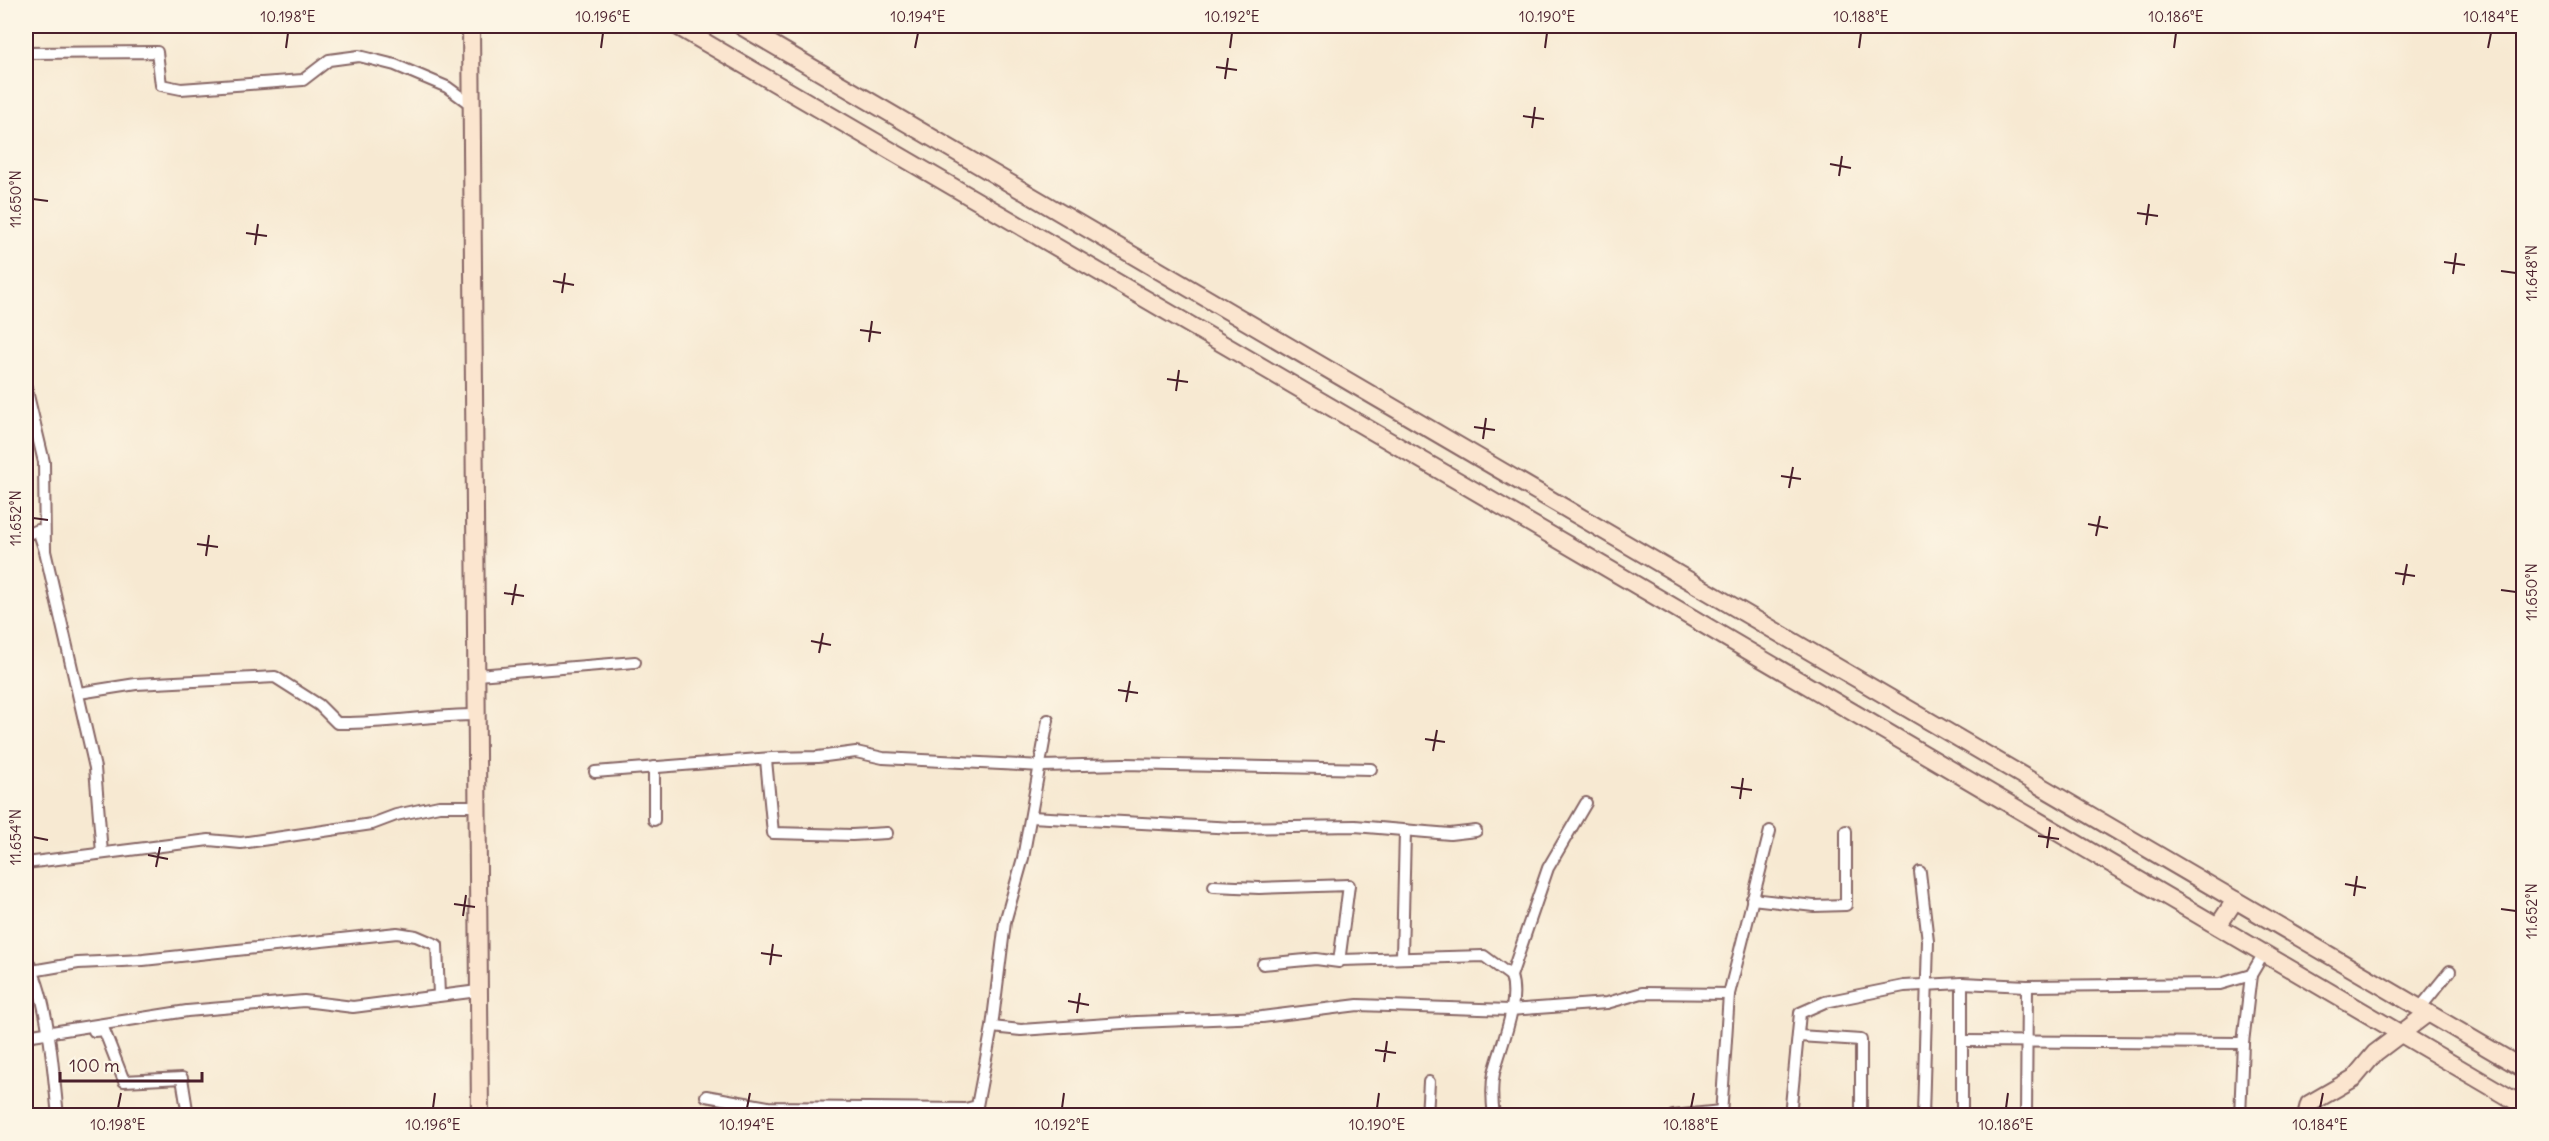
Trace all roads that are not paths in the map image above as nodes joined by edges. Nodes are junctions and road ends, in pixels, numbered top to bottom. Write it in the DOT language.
graph roads {
  1 [pos="471,26"];
  2 [pos="677,26"];
  3 [pos="741,26"];
  4 [pos="26,53"];
  5 [pos="473,106"];
  6 [pos="26,387"];
  7 [pos="26,535"];
  8 [pos="45,551"];
  9 [pos="635,662"];
  10 [pos="478,675"];
  11 [pos="79,693"];
  12 [pos="477,715"];
  13 [pos="1048,720"];
  14 [pos="766,760"];
  15 [pos="654,766"];
  16 [pos="1042,766"];
  17 [pos="1371,770"];
  18 [pos="595,772"];
  19 [pos="1586,803"];
  20 [pos="477,806"];
  21 [pos="1031,818"];
  22 [pos="654,820"];
  23 [pos="1476,831"];
  24 [pos="1770,831"];
  25 [pos="1846,831"];
  26 [pos="1405,832"];
  27 [pos="887,833"];
  28 [pos="102,853"];
  29 [pos="26,863"];
  30 [pos="1920,872"];
  31 [pos="1214,886"];
  32 [pos="1752,899"];
  33 [pos="2235,900"];
  34 [pos="2218,926"];
  35 [pos="2264,953"];
  36 [pos="1402,956"];
  37 [pos="26,958"];
  38 [pos="1341,960"];
  39 [pos="1263,964"];
  40 [pos="29,970"];
  41 [pos="2450,971"];
  42 [pos="2251,975"];
  43 [pos="1511,976"];
  44 [pos="1962,983"];
  45 [pos="1928,986"];
  46 [pos="2027,987"];
  47 [pos="478,990"];
  48 [pos="1729,994"];
  49 [pos="439,995"];
  50 [pos="1510,1010"];
  51 [pos="2424,1011"];
  52 [pos="992,1028"];
  53 [pos="48,1033"];
  54 [pos="2401,1033"];
  55 [pos="26,1036"];
  56 [pos="1799,1036"];
  57 [pos="2028,1040"];
  58 [pos="1963,1041"];
  59 [pos="2243,1043"];
  60 [pos="2523,1069"];
  61 [pos="1429,1082"];
  62 [pos="706,1096"];
  63 [pos="2523,1106"];
  64 [pos="1721,1113"];
  65 [pos="58,1116"];
  66 [pos="188,1116"];
  67 [pos="480,1116"];
  68 [pos="1427,1116"];
  69 [pos="1494,1116"];
  70 [pos="1673,1116"];
  71 [pos="1790,1116"];
  72 [pos="1861,1116"];
  73 [pos="1923,1116"];
  74 [pos="1962,1116"];
  75 [pos="2026,1116"];
  76 [pos="2240,1116"];
  77 [pos="2306,1116"];
  1 -- 5 [label="street"];
  2 -- 34 [label="street"];
  3 -- 33 [label="street"];
  4 -- 5 [label="street"];
  5 -- 10 [label="street"];
  6 -- 8 [label="street"];
  7 -- 8 [label="street"];
  8 -- 11 [label="street"];
  9 -- 10 [label="street"];
  10 -- 12 [label="street"];
  11 -- 12 [label="street"];
  11 -- 28 [label="street"];
  12 -- 20 [label="street"];
  13 -- 16 [label="street"];
  14 -- 15 [label="street"];
  14 -- 16 [label="street"];
  14 -- 27 [label="street"];
  15 -- 18 [label="street"];
  15 -- 22 [label="street"];
  16 -- 17 [label="street"];
  16 -- 21 [label="street"];
  19 -- 43 [label="street"];
  20 -- 28 [label="street"];
  20 -- 47 [label="street"];
  21 -- 26 [label="street"];
  21 -- 52 [label="street"];
  23 -- 26 [label="street"];
  24 -- 32 [label="street"];
  25 -- 32 [label="street"];
  26 -- 36 [label="street"];
  28 -- 29 [label="street"];
  30 -- 45 [label="street"];
  31 -- 38 [label="street"];
  32 -- 48 [label="street"];
  33 -- 34 [label="street"];
  33 -- 51 [label="street"];
  34 -- 35 [label="street"];
  35 -- 42 [label="street"];
  35 -- 54 [label="street"];
  36 -- 38 [label="street"];
  36 -- 43 [label="street"];
  37 -- 40 [label="street"];
  38 -- 39 [label="street"];
  40 -- 49 [label="street"];
  40 -- 53 [label="street"];
  41 -- 51 [label="street"];
  42 -- 46 [label="street"];
  42 -- 59 [label="street"];
  43 -- 50 [label="street"];
  44 -- 45 [label="street"];
  44 -- 46 [label="street"];
  44 -- 58 [label="street"];
  45 -- 56 [label="street"];
  45 -- 73 [label="street"];
  46 -- 57 [label="street"];
  47 -- 49 [label="street"];
  47 -- 67 [label="street"];
  48 -- 50 [label="street"];
  48 -- 64 [label="street"];
  49 -- 53 [label="street"];
  50 -- 52 [label="street"];
  50 -- 69 [label="street"];
  51 -- 54 [label="street"];
  51 -- 60 [label="street"];
  52 -- 62 [label="street"];
  53 -- 55 [label="street"];
  53 -- 65 [label="street"];
  53 -- 66 [label="street"];
  54 -- 63 [label="street"];
  54 -- 77 [label="street"];
  56 -- 71 [label="street"];
  56 -- 72 [label="street"];
  57 -- 58 [label="street"];
  57 -- 59 [label="street"];
  57 -- 75 [label="street"];
  58 -- 74 [label="street"];
  59 -- 76 [label="street"];
  61 -- 68 [label="street"];
  64 -- 70 [label="street"];
}
